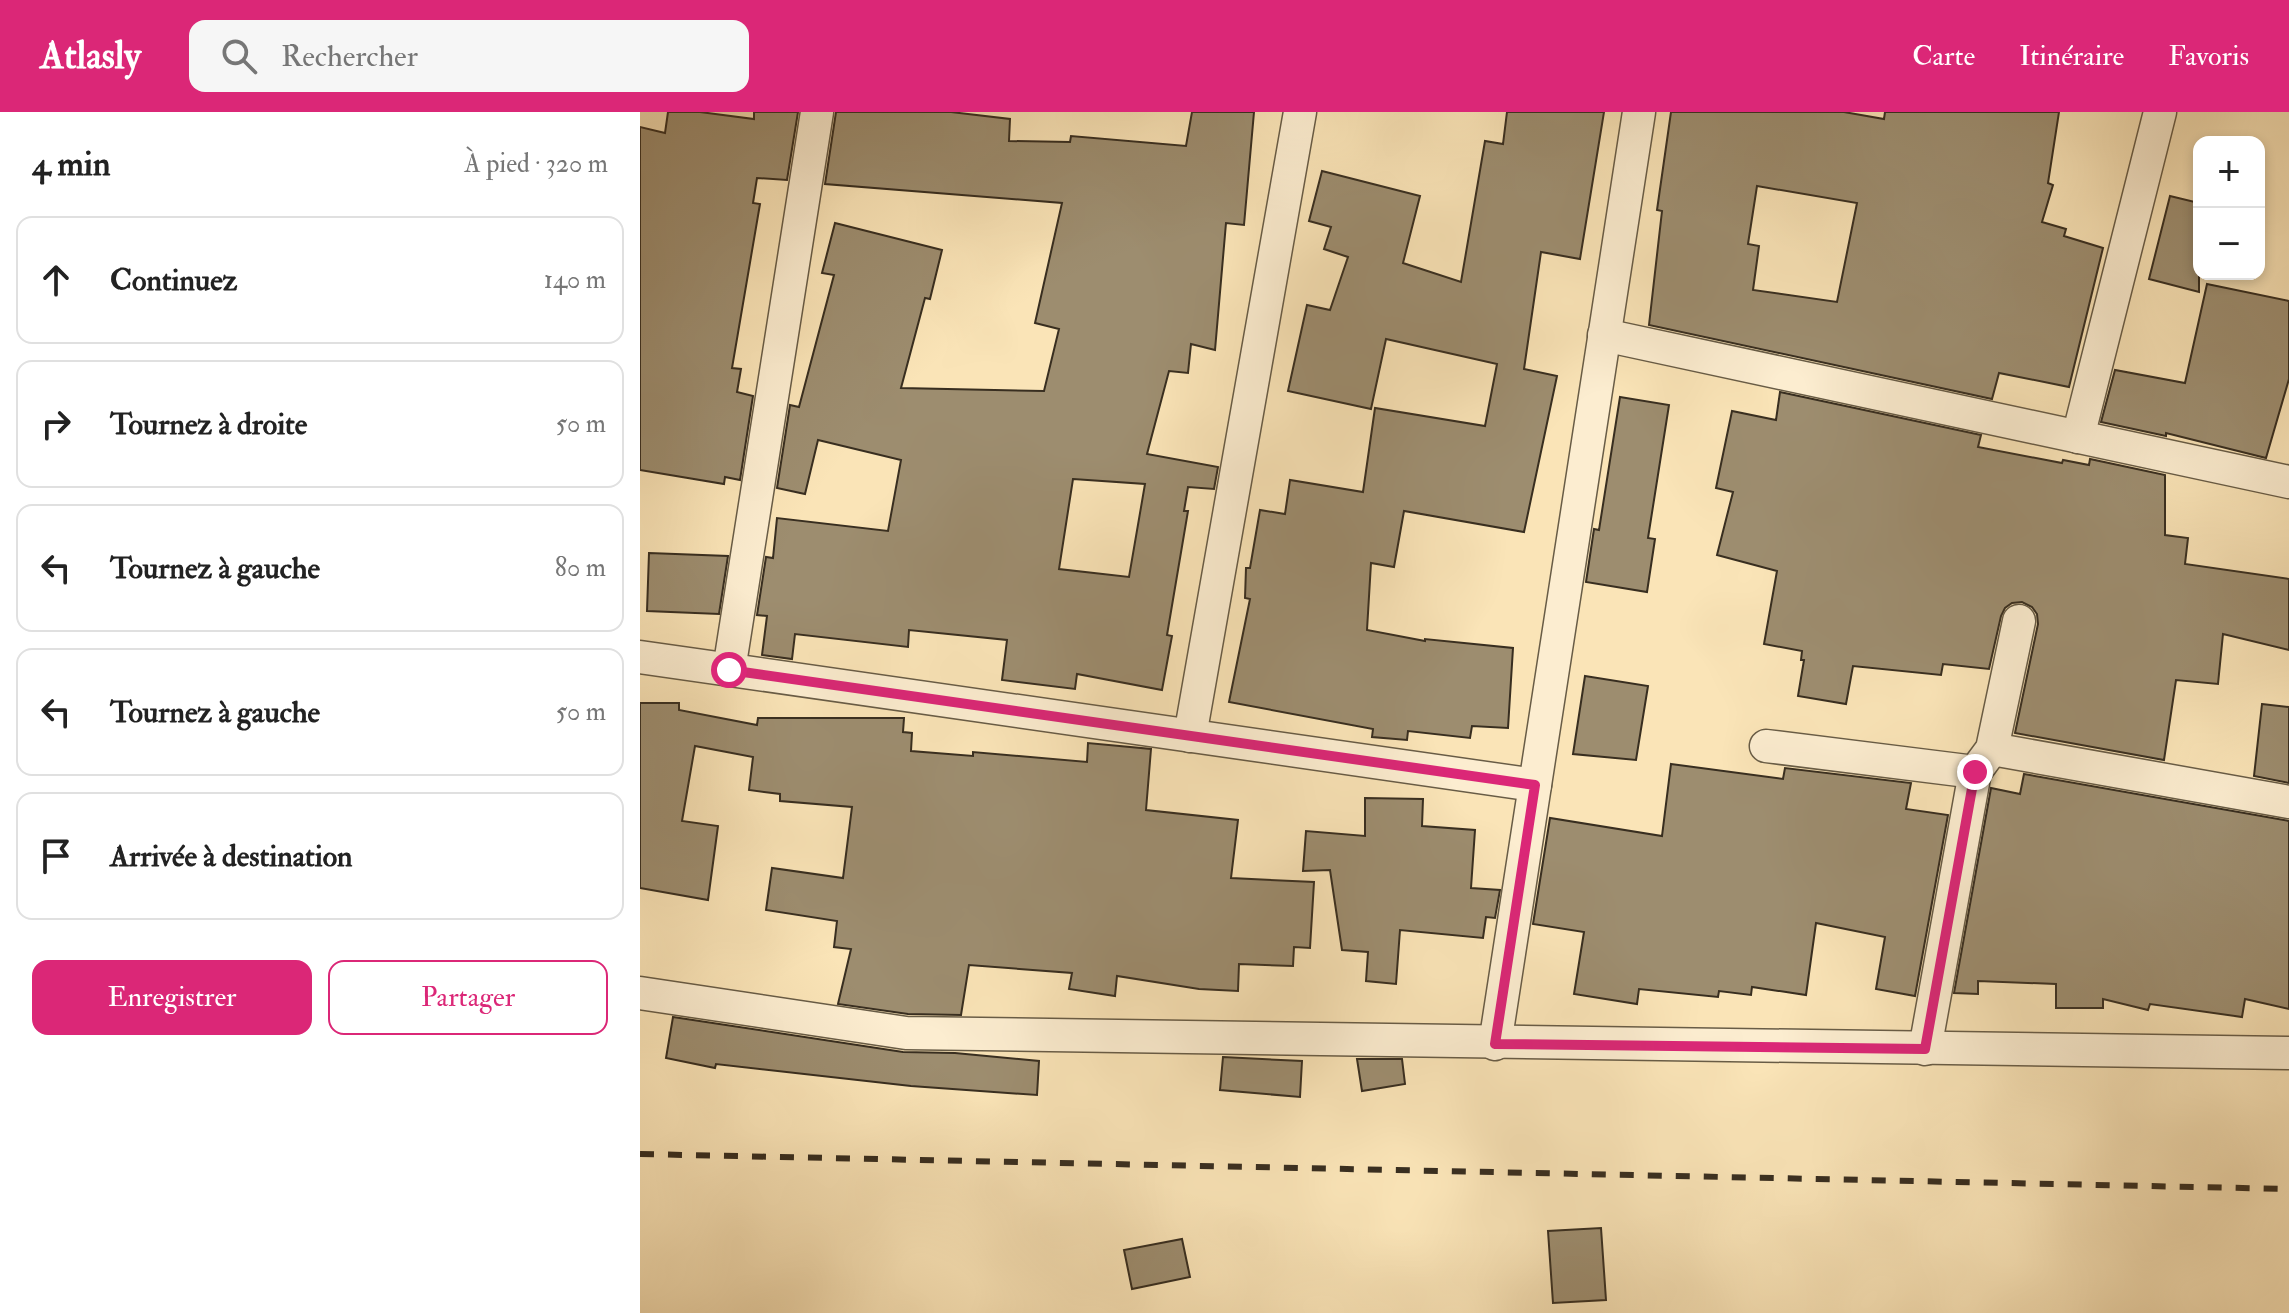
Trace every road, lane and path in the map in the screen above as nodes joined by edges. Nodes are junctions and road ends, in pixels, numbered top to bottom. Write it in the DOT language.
graph roads {
  1 [pos="817,112"];
  2 [pos="1300,112"];
  3 [pos="1639,112"];
  4 [pos="2160,112"];
  5 [pos="1604,335"];
  6 [pos="2078,437"];
  7 [pos="2289,482"];
  8 [pos="2019,621"];
  9 [pos="640,657"];
  10 [pos="729,670"];
  11 [pos="1190,736"];
  12 [pos="1766,746"];
  13 [pos="1983,761"];
  14 [pos="1535,785"];
  15 [pos="2289,802"];
  16 [pos="640,993"];
  17 [pos="1495,1044"];
  18 [pos="1925,1049"];
  19 [pos="2289,1053"];
  1 -- 10 [label="street"];
  2 -- 11 [label="street"];
  3 -- 5 [label="street"];
  4 -- 6 [label="street"];
  5 -- 6 [label="street"];
  5 -- 14 [label="street"];
  6 -- 7 [label="street"];
  8 -- 13 [label="street"];
  9 -- 10 [label="street"];
  10 -- 11 [label="street"];
  11 -- 14 [label="street"];
  12 -- 13 [label="street"];
  13 -- 15 [label="street"];
  13 -- 18 [label="street"];
  14 -- 17 [label="street"];
  16 -- 17 [label="street"];
  17 -- 18 [label="street"];
  18 -- 19 [label="street"];
}
